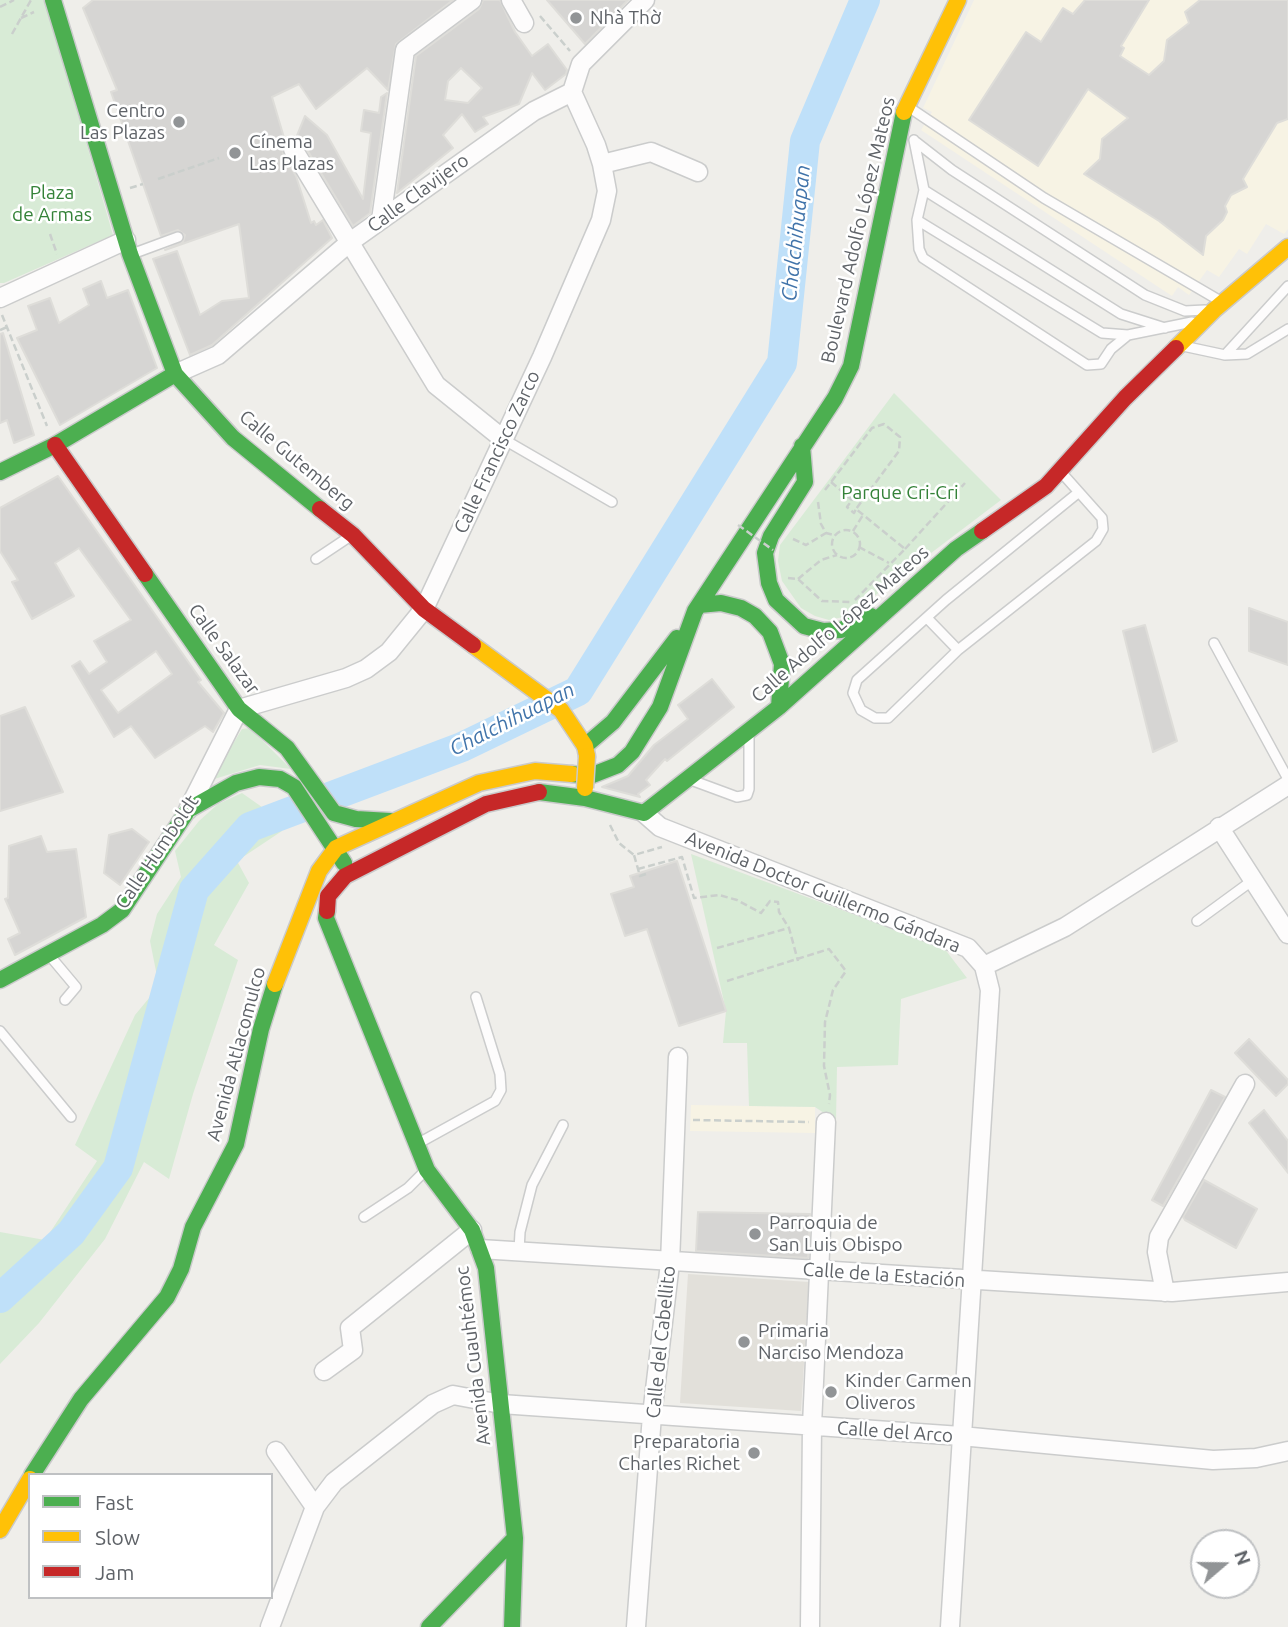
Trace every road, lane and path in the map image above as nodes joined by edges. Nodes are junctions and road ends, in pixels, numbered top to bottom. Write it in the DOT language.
graph roads {
  1 [pos="14,0"];
  2 [pos="31,0"];
  3 [pos="472,0"];
  4 [pos="511,0"];
  5 [pos="645,0"];
  6 [pos="956,2"];
  7 [pos="47,4"];
  8 [pos="0,7"];
  9 [pos="531,18"];
  10 [pos="20,19"];
  11 [pos="12,34"];
  12 [pos="570,51"];
  13 [pos="572,92"];
  14 [pos="905,106"];
  15 [pos="897,138"];
  16 [pos="914,140"];
  17 [pos="293,149"];
  18 [pos="219,158"];
  19 [pos="601,164"];
  20 [pos="698,172"];
  21 [pos="158,179"];
  22 [pos="924,190"];
  23 [pos="381,220"];
  24 [pos="917,220"];
  25 [pos="50,234"];
  26 [pos="178,237"];
  27 [pos="350,242"];
  28 [pos="128,247"];
  29 [pos="1288,247"];
  30 [pos="57,254"];
  31 [pos="1288,286"];
  32 [pos="0,298"];
  33 [pos="1219,306"];
  34 [pos="0,309"];
  35 [pos="7,327"];
  36 [pos="1169,329"];
  37 [pos="1288,329"];
  38 [pos="0,330"];
  39 [pos="1128,335"];
  40 [pos="1181,345"];
  41 [pos="1226,355"];
  42 [pos="175,374"];
  43 [pos="503,439"];
  44 [pos="55,445"];
  45 [pos="802,446"];
  46 [pos="0,472"];
  47 [pos="1061,472"];
  48 [pos="831,482"];
  49 [pos="965,483"];
  50 [pos="1079,492"];
  51 [pos="612,502"];
  52 [pos="856,509"];
  53 [pos="863,515"];
  54 [pos="738,525"];
  55 [pos="853,531"];
  56 [pos="780,532"];
  57 [pos="826,533"];
  58 [pos="353,535"];
  59 [pos="834,535"];
  60 [pos="859,547"];
  61 [pos="905,549"];
  62 [pos="770,553"];
  63 [pos="837,555"];
  64 [pos="316,559"];
  65 [pos="889,563"];
  66 [pos="723,568"];
  67 [pos="781,575"];
  68 [pos="798,579"];
  69 [pos="895,604"];
  70 [pos="697,608"];
  71 [pos="424,609"];
  72 [pos="927,618"];
  73 [pos="1214,643"];
  74 [pos="958,650"];
  75 [pos="779,707"];
  76 [pos="239,709"];
  77 [pos="749,731"];
  78 [pos="583,746"];
  79 [pos="690,779"];
  80 [pos="1288,779"];
  81 [pos="1288,785"];
  82 [pos="585,793"];
  83 [pos="602,802"];
  84 [pos="188,810"];
  85 [pos="644,813"];
  86 [pos="398,821"];
  87 [pos="1219,827"];
  88 [pos="692,839"];
  89 [pos="333,843"];
  90 [pos="634,855"];
  91 [pos="638,869"];
  92 [pos="349,874"];
  93 [pos="646,874"];
  94 [pos="1253,880"];
  95 [pos="1197,920"];
  96 [pos="789,928"];
  97 [pos="1288,934"];
  98 [pos="717,948"];
  99 [pos="47,953"];
  100 [pos="798,961"];
  101 [pos="984,966"];
  102 [pos="0,980"];
  103 [pos="727,981"];
  104 [pos="476,997"];
  105 [pos="65,1000"];
  106 [pos="0,1031"];
  107 [pos="678,1057"];
  108 [pos="1245,1084"];
  109 [pos="71,1117"];
  110 [pos="676,1120"];
  111 [pos="826,1122"];
  112 [pos="563,1125"];
  113 [pos="417,1144"];
  114 [pos="427,1170"];
  115 [pos="364,1217"];
  116 [pos="472,1230"];
  117 [pos="480,1249"];
  118 [pos="519,1251"];
  119 [pos="670,1263"];
  120 [pos="819,1271"];
  121 [pos="972,1281"];
  122 [pos="1288,1283"];
  123 [pos="1165,1292"];
  124 [pos="324,1371"];
  125 [pos="500,1404"];
  126 [pos="652,1415"];
  127 [pos="812,1425"];
  128 [pos="961,1436"];
  129 [pos="276,1451"];
  130 [pos="1288,1451"];
  131 [pos="34,1473"];
  132 [pos="28,1482"];
  133 [pos="315,1507"];
  134 [pos="0,1530"];
  135 [pos="515,1538"];
  136 [pos="270,1627"];
  137 [pos="429,1627"];
  138 [pos="512,1627"];
  139 [pos="636,1627"];
  140 [pos="810,1627"];
  141 [pos="950,1627"];
  1 -- 8 [label="path"];
  2 -- 10 [label="path"];
  3 -- 23 [label="street"];
  4 -- 9 [label="street"];
  5 -- 13 [label="street"];
  6 -- 14 [label="main road, Boulevard Adolfo López Mateos"];
  7 -- 10 [label="path"];
  7 -- 28 [label="main road, Calle Gutemberg"];
  9 -- 12 [label="path"];
  10 -- 11 [label="path"];
  13 -- 19 [label="street, Calle Francisco Zarco"];
  13 -- 23 [label="street, Calle Clavijero"];
  14 -- 15 [label="main road, Boulevard Adolfo López Mateos"];
  14 -- 33 [label="lane"];
  15 -- 16 [label="lane"];
  15 -- 45 [label="main road, Boulevard Adolfo López Mateos"];
  16 -- 22 [label="lane"];
  16 -- 33 [label="lane"];
  17 -- 27 [label="street"];
  18 -- 21 [label="path"];
  19 -- 20 [label="street"];
  19 -- 43 [label="street, Calle Francisco Zarco"];
  22 -- 24 [label="lane"];
  22 -- 36 [label="lane"];
  23 -- 27 [label="street, Calle Clavijero"];
  24 -- 39 [label="lane"];
  24 -- 39 [label="lane"];
  25 -- 30 [label="path"];
  26 -- 28 [label="lane"];
  27 -- 42 [label="street, Calle Clavijero"];
  27 -- 43 [label="street"];
  28 -- 32 [label="street"];
  28 -- 42 [label="main road, Calle Gutemberg"];
  29 -- 33 [label="main road, Calle Adolfo López Mateos"];
  31 -- 41 [label="lane"];
  33 -- 36 [label="lane"];
  33 -- 40 [label="main road, Calle Adolfo López Mateos"];
  34 -- 35 [label="path"];
  35 -- 38 [label="path"];
  35 -- 44 [label="path"];
  36 -- 39 [label="lane"];
  37 -- 41 [label="lane"];
  40 -- 41 [label="lane"];
  40 -- 47 [label="main road, Calle Adolfo López Mateos"];
  42 -- 44 [label="main road"];
  42 -- 58 [label="main road, Calle Gutemberg"];
  43 -- 51 [label="lane"];
  43 -- 71 [label="street, Calle Francisco Zarco"];
  44 -- 46 [label="main road"];
  44 -- 76 [label="main road, Calle Salazar"];
  45 -- 56 [label="main road"];
  45 -- 66 [label="main road, Boulevard Adolfo López Mateos"];
  47 -- 50 [label="lane"];
  47 -- 69 [label="main road, Calle Adolfo López Mateos"];
  48 -- 52 [label="path"];
  48 -- 52 [label="path"];
  48 -- 57 [label="path"];
  49 -- 61 [label="path"];
  50 -- 72 [label="lane"];
  50 -- 74 [label="lane"];
  52 -- 53 [label="path"];
  53 -- 55 [label="path"];
  53 -- 61 [label="path"];
  54 -- 62 [label="path, bridge"];
  55 -- 59 [label="path"];
  55 -- 60 [label="path"];
  56 -- 57 [label="path"];
  56 -- 62 [label="main road"];
  56 -- 62 [label="path"];
  57 -- 59 [label="path"];
  58 -- 64 [label="lane"];
  58 -- 71 [label="main road, Calle Gutemberg"];
  59 -- 63 [label="path"];
  60 -- 63 [label="path"];
  60 -- 65 [label="path"];
  61 -- 65 [label="path"];
  62 -- 66 [label="main road"];
  62 -- 69 [label="main road"];
  63 -- 68 [label="path"];
  65 -- 68 [label="path"];
  66 -- 70 [label="main road, Boulevard Adolfo López Mateos"];
  67 -- 68 [label="path"];
  69 -- 75 [label="main road, Calle Adolfo López Mateos"];
  70 -- 75 [label="main road"];
  70 -- 78 [label="main road"];
  70 -- 86 [label="main road"];
  71 -- 76 [label="street, Calle Francisco Zarco"];
  71 -- 78 [label="main road, Calle Gutemberg"];
  72 -- 74 [label="lane"];
  72 -- 74 [label="lane"];
  73 -- 80 [label="lane"];
  75 -- 77 [label="main road, Calle Adolfo López Mateos"];
  76 -- 84 [label="street, Calle Humboldt"];
  76 -- 86 [label="main road, Calle Salazar"];
  77 -- 79 [label="main road, Calle Adolfo López Mateos"];
  77 -- 79 [label="lane"];
  78 -- 82 [label="main road, bridge"];
  79 -- 85 [label="main road, Calle Adolfo López Mateos"];
  81 -- 87 [label="street"];
  82 -- 83 [label="main road"];
  82 -- 92 [label="main road"];
  83 -- 85 [label="main road"];
  83 -- 90 [label="path"];
  84 -- 89 [label="main road"];
  84 -- 99 [label="main road, Calle Humboldt"];
  85 -- 88 [label="street, Avenida Doctor Guillermo Gándara"];
  86 -- 89 [label="main road"];
  87 -- 94 [label="street"];
  87 -- 101 [label="street"];
  88 -- 90 [label="path"];
  88 -- 101 [label="street, Avenida Doctor Guillermo Gándara"];
  89 -- 92 [label="main road"];
  89 -- 131 [label="main road, Avenida Atlacomulco"];
  90 -- 91 [label="path"];
  91 -- 93 [label="path"];
  91 -- 96 [label="path"];
  92 -- 113 [label="main road, Avenida Cuauhtémoc"];
  94 -- 95 [label="lane"];
  94 -- 97 [label="street"];
  96 -- 98 [label="path"];
  96 -- 100 [label="path"];
  99 -- 102 [label="main road, Calle Humboldt"];
  99 -- 105 [label="lane"];
  100 -- 103 [label="path"];
  100 -- 111 [label="path"];
  101 -- 121 [label="street"];
  104 -- 113 [label="lane"];
  106 -- 109 [label="lane"];
  107 -- 110 [label="street, Calle del Cabellito"];
  108 -- 123 [label="street"];
  110 -- 111 [label="path"];
  110 -- 119 [label="street, Calle del Cabellito"];
  111 -- 120 [label="street"];
  112 -- 118 [label="lane"];
  113 -- 114 [label="main road, Avenida Cuauhtémoc"];
  114 -- 115 [label="lane"];
  114 -- 116 [label="main road, Avenida Cuauhtémoc"];
  116 -- 117 [label="main road, Avenida Cuauhtémoc"];
  116 -- 124 [label="street"];
  117 -- 118 [label="street, Calle de la Estación"];
  117 -- 125 [label="main road, Avenida Cuauhtémoc"];
  118 -- 119 [label="street, Calle de la Estación"];
  119 -- 120 [label="street, Calle de la Estación"];
  119 -- 126 [label="street, Calle del Cabellito"];
  120 -- 121 [label="street, Calle de la Estación"];
  120 -- 127 [label="street"];
  121 -- 123 [label="street, Calle de la Estación"];
  121 -- 128 [label="street"];
  122 -- 123 [label="street, Calle de la Estación"];
  125 -- 126 [label="street, Calle del Arco"];
  125 -- 133 [label="street, Calle del Arco"];
  125 -- 135 [label="main road, Avenida Cuauhtémoc"];
  126 -- 127 [label="street, Calle del Arco"];
  126 -- 139 [label="street, Calle del Cabellito"];
  127 -- 128 [label="street, Calle del Arco"];
  127 -- 140 [label="street"];
  128 -- 130 [label="street, Calle del Arco"];
  128 -- 141 [label="street"];
  129 -- 133 [label="street"];
  132 -- 134 [label="main road, Avenida Atlacomulco"];
  133 -- 136 [label="street, Calle del Arco"];
  135 -- 137 [label="main road"];
  135 -- 138 [label="main road, Avenida Cuauhtémoc"];
}
